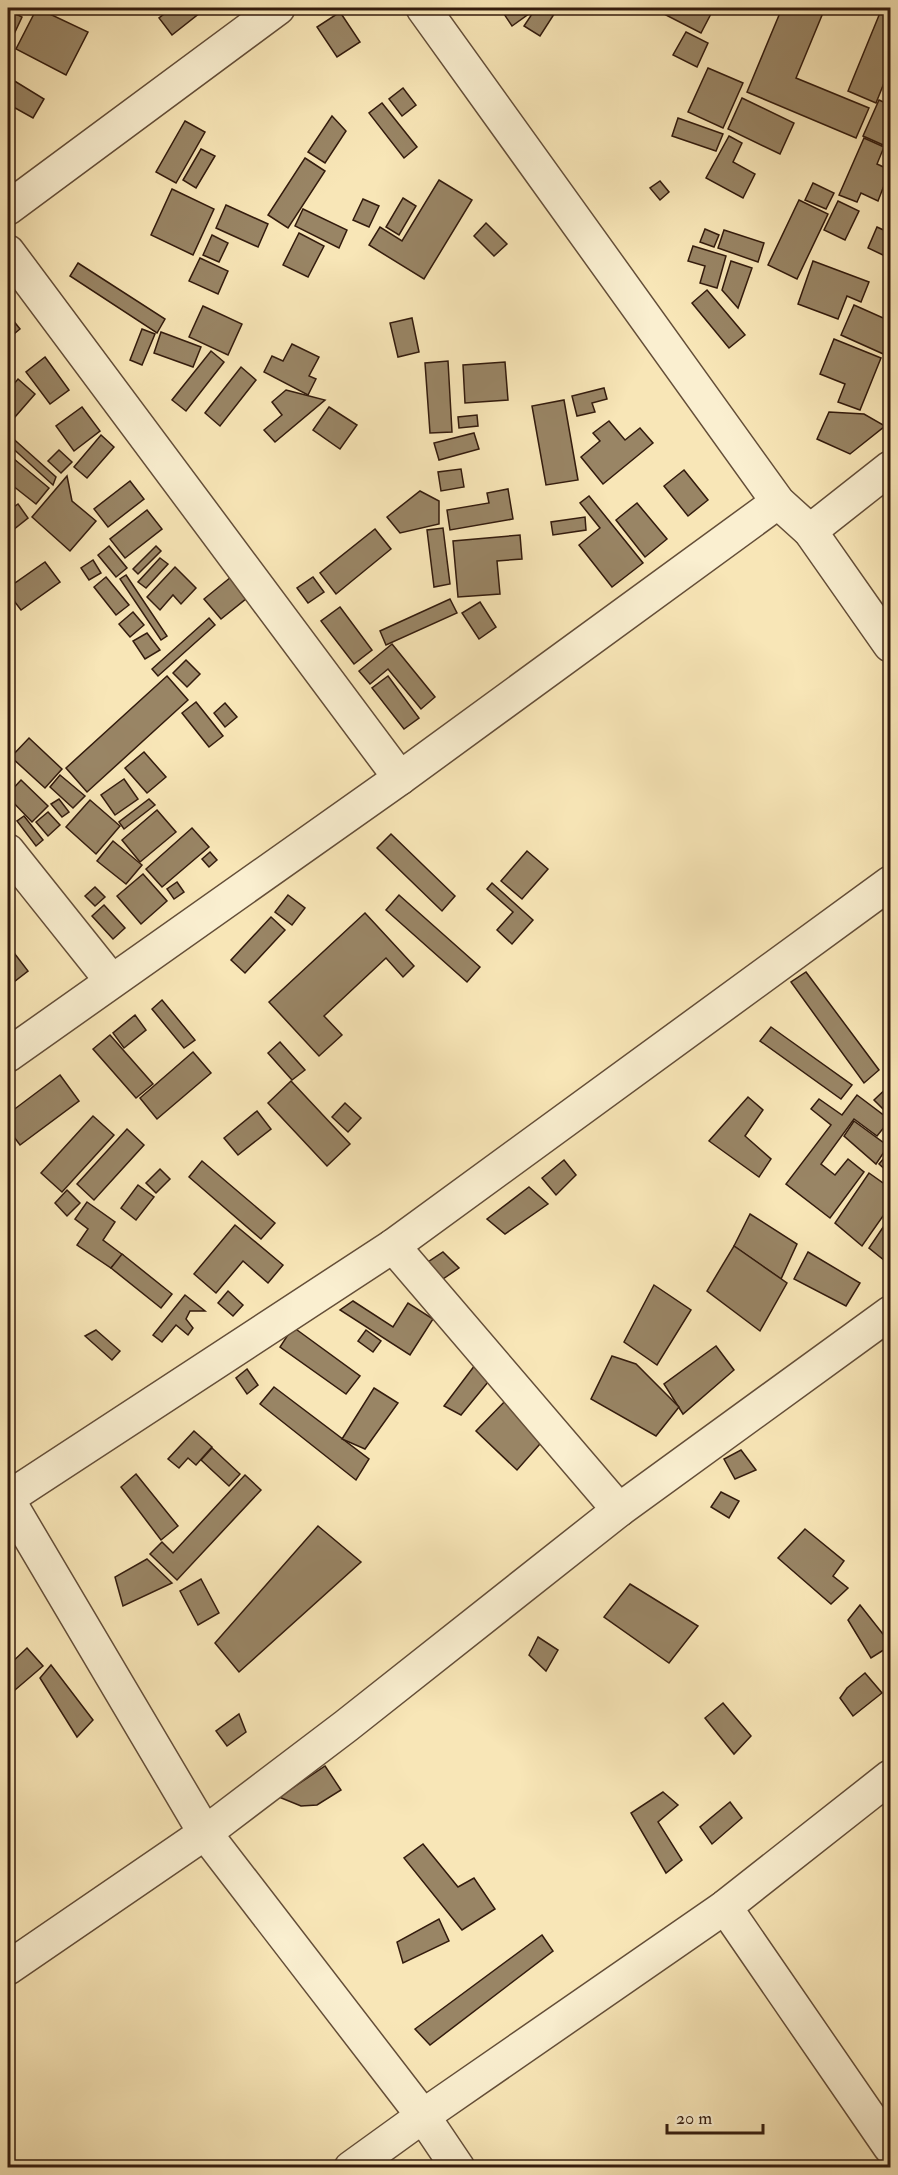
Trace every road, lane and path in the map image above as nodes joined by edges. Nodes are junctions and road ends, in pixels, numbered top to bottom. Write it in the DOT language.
graph roads {
  1 [pos="278,8"];
  2 [pos="425,8"];
  3 [pos="8,208"];
  4 [pos="8,252"];
  5 [pos="891,468"];
  6 [pos="778,502"];
  7 [pos="810,531"];
  8 [pos="891,645"];
  9 [pos="400,778"];
  10 [pos="8,851"];
  11 [pos="891,883"];
  12 [pos="111,980"];
  13 [pos="8,1055"];
  14 [pos="393,1246"];
  15 [pos="891,1313"];
  16 [pos="8,1499"];
  17 [pos="619,1510"];
  18 [pos="891,1777"];
  19 [pos="205,1833"];
  20 [pos="725,1907"];
  21 [pos="8,1968"];
  22 [pos="423,2116"];
  23 [pos="891,2147"];
  24 [pos="351,2168"];
  25 [pos="458,2168"];
  1 -- 3 [label="street"];
  2 -- 6 [label="street"];
  4 -- 9 [label="street"];
  5 -- 7 [label="street"];
  6 -- 7 [label="street"];
  6 -- 9 [label="street"];
  7 -- 8 [label="street"];
  9 -- 12 [label="street"];
  10 -- 12 [label="street"];
  11 -- 14 [label="street"];
  12 -- 13 [label="street"];
  14 -- 16 [label="street"];
  14 -- 17 [label="street"];
  15 -- 17 [label="street"];
  16 -- 19 [label="street"];
  17 -- 19 [label="street"];
  18 -- 20 [label="street"];
  19 -- 21 [label="street"];
  19 -- 22 [label="street"];
  20 -- 22 [label="street"];
  20 -- 23 [label="street"];
  22 -- 24 [label="street"];
  22 -- 25 [label="street"];
}
